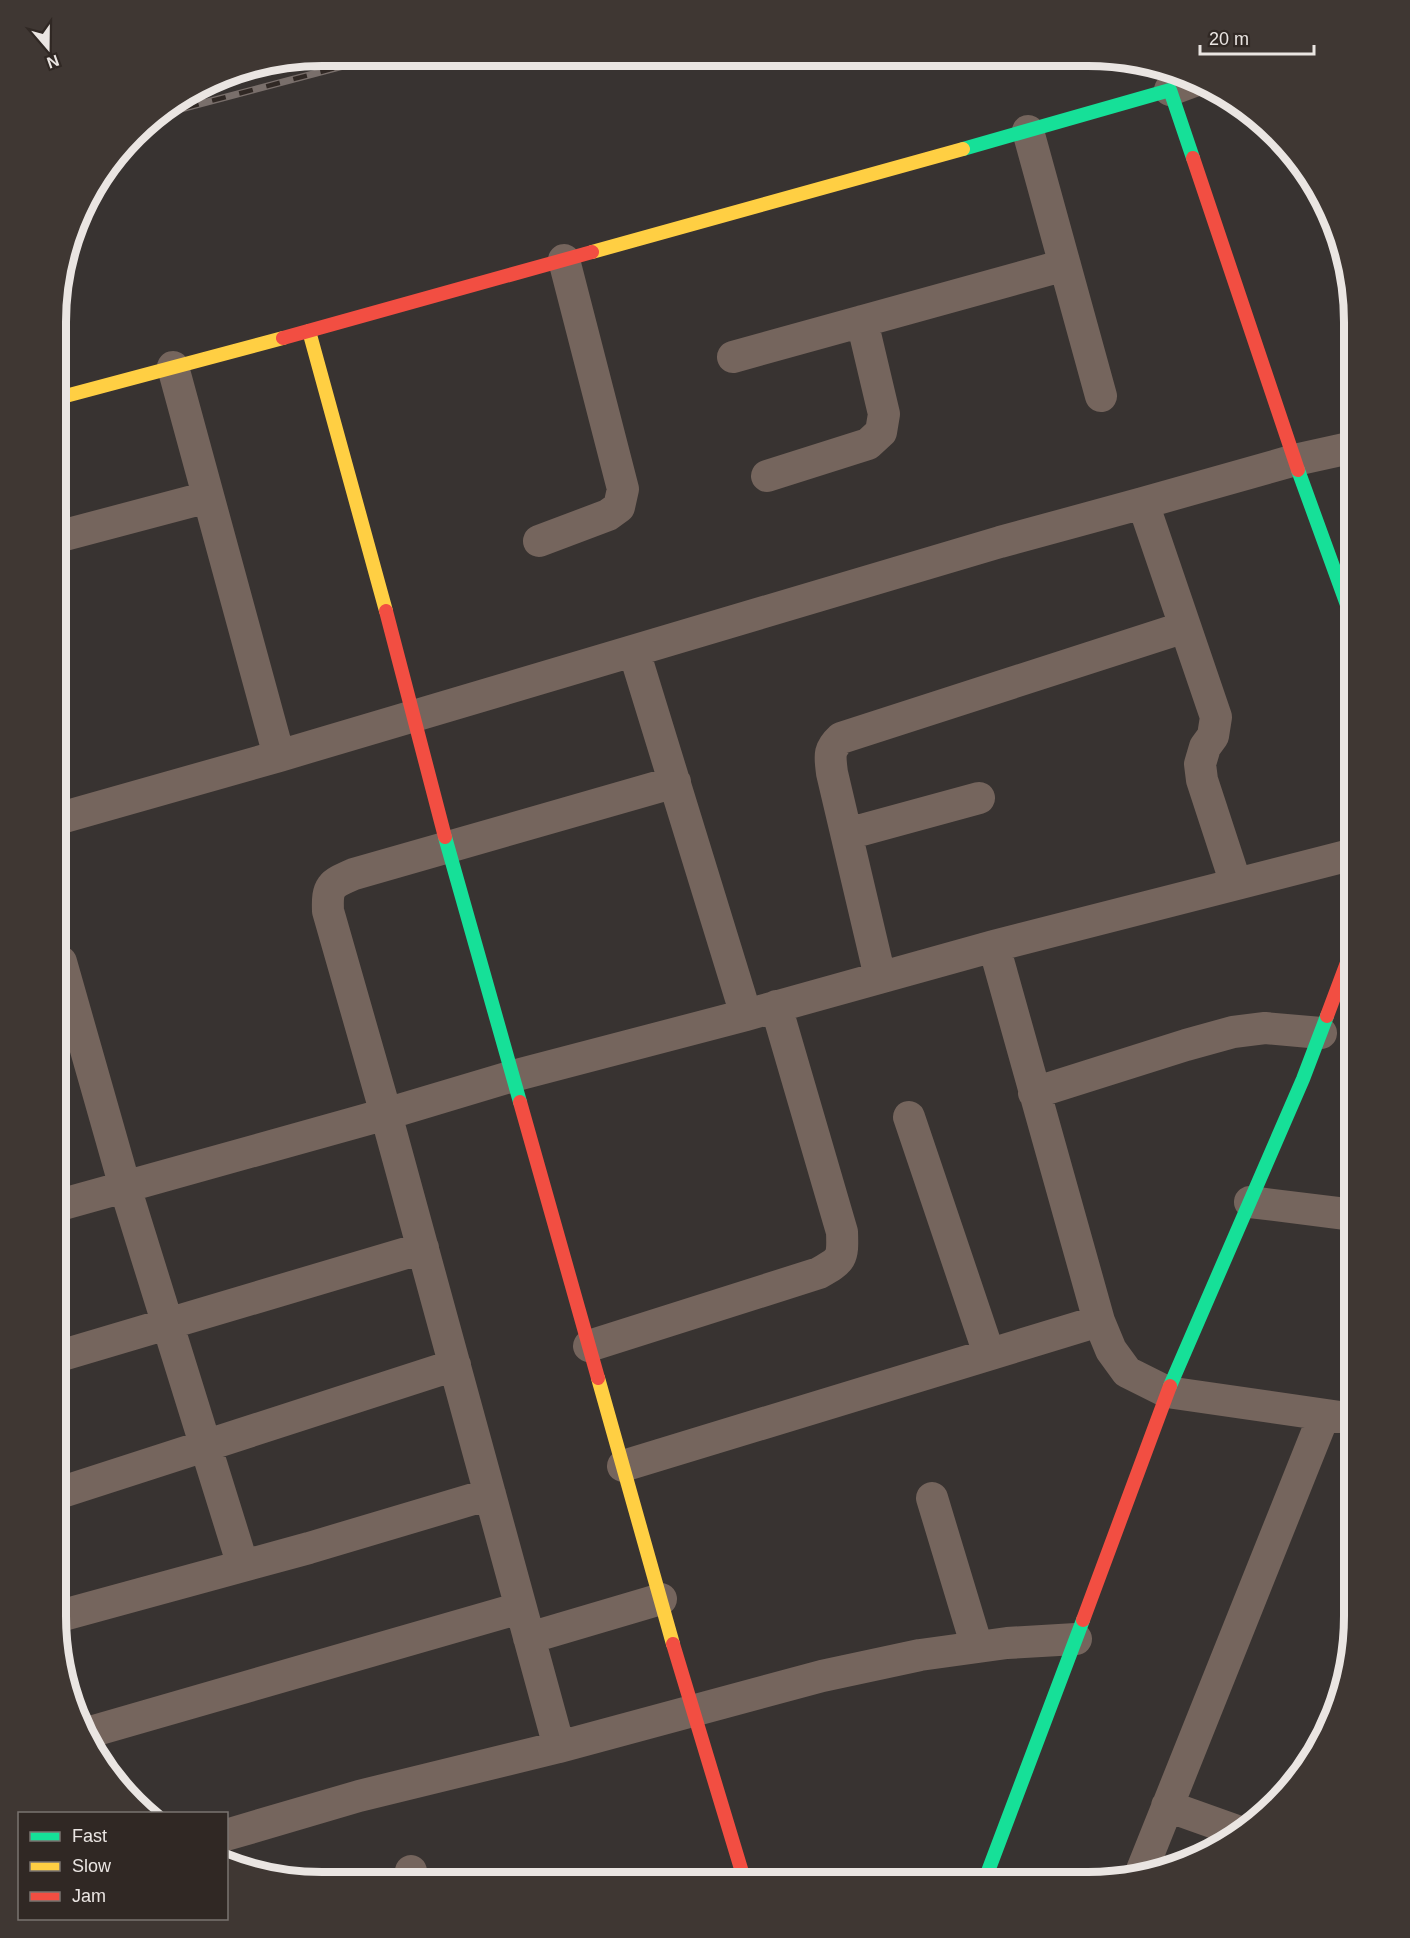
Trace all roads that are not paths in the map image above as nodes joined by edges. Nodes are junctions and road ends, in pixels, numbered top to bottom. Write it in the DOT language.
graph roads {
  1 [pos="1184,85"];
  2 [pos="1028,131"];
  3 [pos="564,260"];
  4 [pos="1065,265"];
  5 [pos="862,321"];
  6 [pos="309,331"];
  7 [pos="733,357"];
  8 [pos="173,367"];
  9 [pos="66,396"];
  10 [pos="1101,396"];
  11 [pos="1344,449"];
  12 [pos="1295,460"];
  13 [pos="767,476"];
  14 [pos="208,497"];
  15 [pos="1143,503"];
  16 [pos="66,535"];
  17 [pos="539,541"];
  18 [pos="1344,596"];
  19 [pos="1185,627"];
  20 [pos="634,651"];
  21 [pos="414,714"];
  22 [pos="279,756"];
  23 [pos="675,782"];
  24 [pos="979,798"];
  25 [pos="66,816"];
  26 [pos="847,834"];
  27 [pos="448,847"];
  28 [pos="1344,857"];
  29 [pos="1236,884"];
  30 [pos="994,946"];
  31 [pos="1344,971"];
  32 [pos="880,977"];
  33 [pos="66,980"];
  34 [pos="776,1006"];
  35 [pos="746,1015"];
  36 [pos="1321,1033"];
  37 [pos="513,1076"];
  38 [pos="1034,1093"];
  39 [pos="386,1114"];
  40 [pos="909,1117"];
  41 [pos="125,1187"];
  42 [pos="1250,1202"];
  43 [pos="66,1203"];
  44 [pos="1344,1214"];
  45 [pos="423,1248"];
  46 [pos="1099,1321"];
  47 [pos="167,1324"];
  48 [pos="589,1346"];
  49 [pos="66,1354"];
  50 [pos="989,1354"];
  51 [pos="455,1365"];
  52 [pos="1167,1392"];
  53 [pos="1339,1417"];
  54 [pos="206,1444"];
  55 [pos="623,1466"];
  56 [pos="66,1491"];
  57 [pos="490,1494"];
  58 [pos="932,1498"];
  59 [pos="243,1566"];
  60 [pos="661,1599"];
  61 [pos="520,1608"];
  62 [pos="66,1614"];
  63 [pos="529,1638"];
  64 [pos="1076,1639"];
  65 [pos="977,1647"];
  66 [pos="692,1711"];
  67 [pos="93,1731"];
  68 [pos="559,1747"];
  69 [pos="1167,1806"];
  70 [pos="1231,1829"];
  71 [pos="228,1834"];
  72 [pos="1144,1866"];
  73 [pos="742,1872"];
  74 [pos="988,1872"];
  1 -- 2 [label="street"];
  1 -- 12 [label="street"];
  2 -- 3 [label="street"];
  2 -- 4 [label="street"];
  3 -- 6 [label="street"];
  3 -- 17 [label="street"];
  4 -- 5 [label="street"];
  4 -- 10 [label="street"];
  5 -- 7 [label="street"];
  5 -- 13 [label="street"];
  6 -- 8 [label="street"];
  6 -- 21 [label="street"];
  8 -- 9 [label="street"];
  8 -- 14 [label="street"];
  11 -- 12 [label="street"];
  12 -- 15 [label="street"];
  12 -- 18 [label="street"];
  14 -- 16 [label="street"];
  14 -- 22 [label="street"];
  15 -- 19 [label="street"];
  15 -- 20 [label="street"];
  19 -- 26 [label="street"];
  19 -- 29 [label="street"];
  20 -- 21 [label="street"];
  20 -- 23 [label="street"];
  21 -- 22 [label="street"];
  21 -- 27 [label="street"];
  22 -- 25 [label="street"];
  23 -- 27 [label="street"];
  23 -- 35 [label="street"];
  24 -- 26 [label="street"];
  26 -- 32 [label="street"];
  27 -- 37 [label="street"];
  27 -- 39 [label="street"];
  28 -- 29 [label="street"];
  29 -- 30 [label="street"];
  30 -- 32 [label="street"];
  30 -- 38 [label="street"];
  31 -- 36 [label="street"];
  32 -- 34 [label="street"];
  33 -- 41 [label="street"];
  34 -- 35 [label="street"];
  34 -- 48 [label="street"];
  35 -- 37 [label="street"];
  36 -- 38 [label="street"];
  36 -- 42 [label="street"];
  37 -- 39 [label="street"];
  37 -- 48 [label="street"];
  38 -- 46 [label="street"];
  39 -- 41 [label="street"];
  39 -- 45 [label="street"];
  40 -- 50 [label="street"];
  41 -- 43 [label="street"];
  41 -- 47 [label="street"];
  42 -- 44 [label="street"];
  42 -- 52 [label="street"];
  45 -- 47 [label="street"];
  45 -- 51 [label="street"];
  46 -- 50 [label="street"];
  46 -- 52 [label="street"];
  47 -- 49 [label="street"];
  47 -- 54 [label="street"];
  48 -- 55 [label="street"];
  50 -- 55 [label="street"];
  51 -- 54 [label="street"];
  51 -- 57 [label="street"];
  52 -- 53 [label="street"];
  52 -- 64 [label="street"];
  53 -- 69 [label="street"];
  54 -- 56 [label="street"];
  54 -- 59 [label="street"];
  55 -- 60 [label="street"];
  57 -- 59 [label="street"];
  57 -- 61 [label="street"];
  58 -- 65 [label="street"];
  59 -- 62 [label="street"];
  60 -- 63 [label="street"];
  60 -- 66 [label="street"];
  61 -- 63 [label="street"];
  61 -- 67 [label="street"];
  63 -- 68 [label="street"];
  64 -- 65 [label="street"];
  64 -- 74 [label="street"];
  65 -- 66 [label="street"];
  66 -- 68 [label="street"];
  66 -- 73 [label="street"];
  68 -- 71 [label="street"];
  69 -- 70 [label="street"];
  69 -- 72 [label="street"];
}
